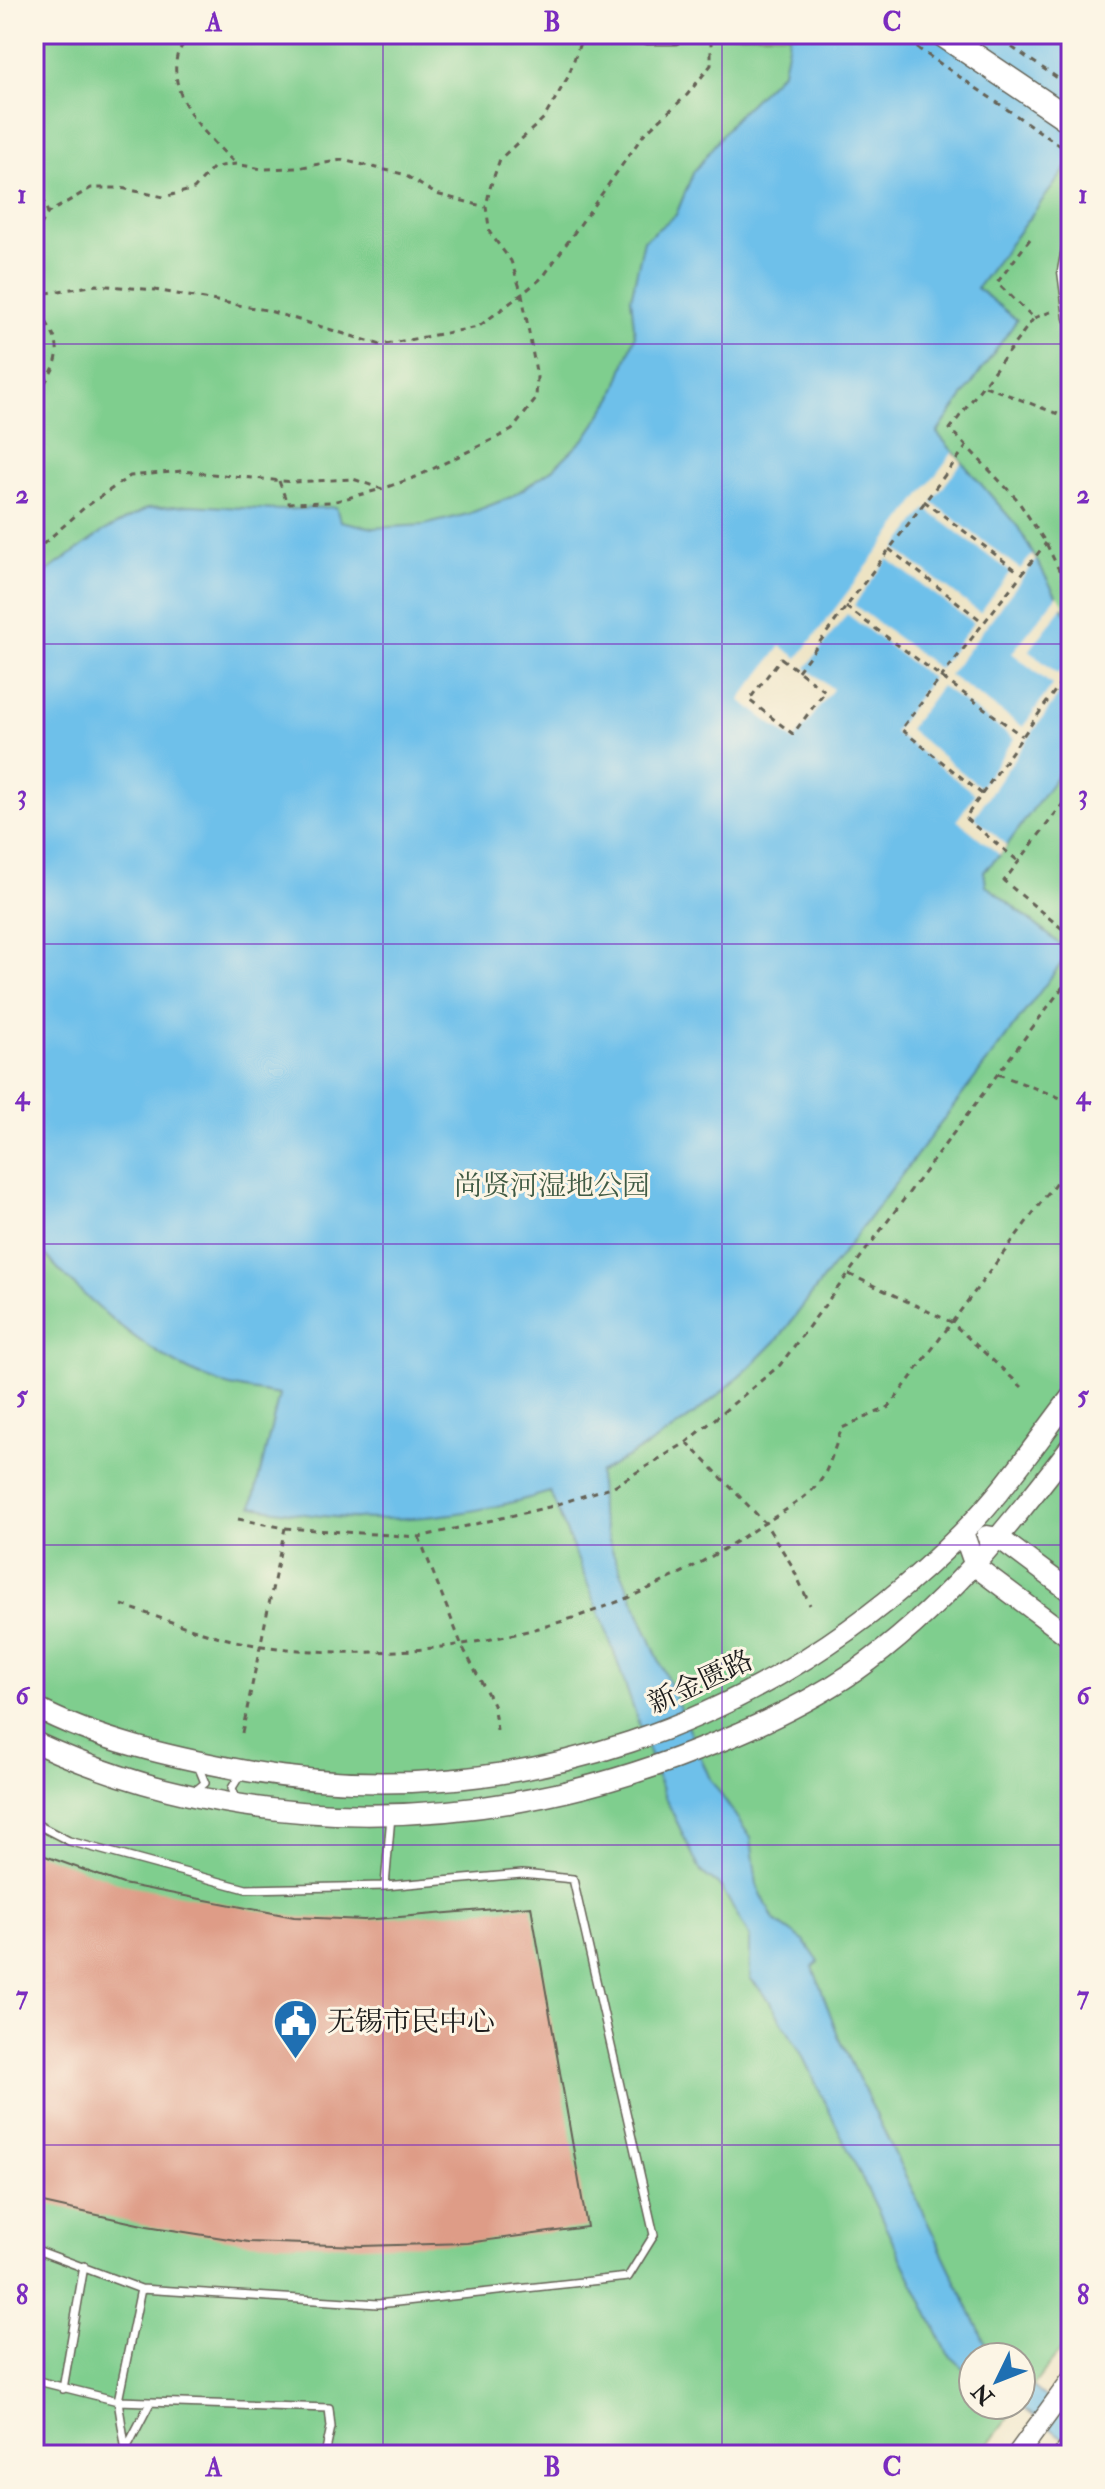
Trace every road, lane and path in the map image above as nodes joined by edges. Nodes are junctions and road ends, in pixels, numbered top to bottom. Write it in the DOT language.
graph roads {
  1 [pos="190,34"];
  2 [pos="583,34"];
  3 [pos="649,34"];
  4 [pos="674,34"];
  5 [pos="711,34"];
  6 [pos="897,34"];
  7 [pos="942,34"];
  8 [pos="992,34"];
  9 [pos="1071,87"];
  10 [pos="1071,121"];
  11 [pos="1071,153"];
  12 [pos="236,164"];
  13 [pos="34,175"];
  14 [pos="486,207"];
  15 [pos="48,213"];
  16 [pos="34,236"];
  17 [pos="1071,238"];
  18 [pos="1030,239"];
  19 [pos="522,294"];
  20 [pos="34,295"];
  21 [pos="34,302"];
  22 [pos="1069,312"];
  23 [pos="1034,318"];
  24 [pos="43,385"];
  25 [pos="983,386"];
  26 [pos="1071,419"];
  27 [pos="967,445"];
  28 [pos="278,481"];
  29 [pos="382,489"];
  30 [pos="924,501"];
  31 [pos="1046,543"];
  32 [pos="889,549"];
  33 [pos="34,551"];
  34 [pos="1071,558"];
  35 [pos="1020,573"];
  36 [pos="1063,580"];
  37 [pos="1071,595"];
  38 [pos="846,607"];
  39 [pos="983,622"];
  40 [pos="1071,668"];
  41 [pos="798,671"];
  42 [pos="941,677"];
  43 [pos="1022,736"];
  44 [pos="1071,793"];
  45 [pos="982,794"];
  46 [pos="1017,860"];
  47 [pos="1071,936"];
  48 [pos="1071,976"];
  49 [pos="998,1074"];
  50 [pos="1071,1102"];
  51 [pos="1071,1162"];
  52 [pos="849,1274"];
  53 [pos="951,1322"];
  54 [pos="1022,1387"];
  55 [pos="1071,1397"];
  56 [pos="687,1442"];
  57 [pos="1071,1446"];
  58 [pos="238,1519"];
  59 [pos="765,1523"];
  60 [pos="285,1528"];
  61 [pos="963,1532"];
  62 [pos="419,1537"];
  63 [pos="999,1538"];
  64 [pos="975,1566"];
  65 [pos="1071,1592"];
  66 [pos="122,1605"];
  67 [pos="810,1605"];
  68 [pos="1071,1638"];
  69 [pos="260,1645"];
  70 [pos="462,1646"];
  71 [pos="34,1707"];
  72 [pos="242,1733"];
  73 [pos="498,1736"];
  74 [pos="34,1742"];
  75 [pos="194,1761"];
  76 [pos="244,1770"];
  77 [pos="188,1794"];
  78 [pos="243,1805"];
  79 [pos="391,1816"];
  80 [pos="34,1823"];
  81 [pos="385,1886"];
  82 [pos="34,2249"];
  83 [pos="84,2266"];
  84 [pos="141,2289"];
  85 [pos="34,2380"];
  86 [pos="1068,2385"];
  87 [pos="63,2389"];
  88 [pos="118,2401"];
  89 [pos="150,2403"];
  90 [pos="1071,2446"];
  91 [pos="1022,2449"];
  92 [pos="125,2453"];
  93 [pos="136,2455"];
  94 [pos="325,2455"];
  95 [pos="1064,2455"];
  1 -- 12 [label="path"];
  2 -- 14 [label="path"];
  3 -- 4 [label="street"];
  5 -- 19 [label="path"];
  6 -- 11 [label="path"];
  7 -- 10 [label="main road"];
  8 -- 9 [label="path"];
  12 -- 14 [label="path"];
  12 -- 15 [label="path"];
  13 -- 15 [label="path"];
  14 -- 19 [label="path"];
  15 -- 16 [label="path"];
  17 -- 22 [label="street"];
  18 -- 23 [label="path"];
  19 -- 20 [label="path"];
  19 -- 29 [label="path"];
  21 -- 24 [label="path"];
  22 -- 23 [label="path"];
  23 -- 25 [label="path"];
  25 -- 26 [label="path"];
  25 -- 27 [label="path"];
  27 -- 30 [label="path"];
  27 -- 31 [label="path"];
  28 -- 29 [label="path"];
  28 -- 29 [label="path"];
  28 -- 33 [label="path"];
  30 -- 32 [label="path"];
  30 -- 35 [label="path"];
  31 -- 35 [label="path"];
  31 -- 36 [label="path"];
  32 -- 38 [label="path"];
  32 -- 39 [label="path"];
  34 -- 36 [label="path"];
  35 -- 39 [label="path"];
  36 -- 37 [label="path"];
  38 -- 41 [label="path"];
  38 -- 42 [label="path"];
  39 -- 42 [label="path"];
  40 -- 43 [label="path"];
  41 -- 41 [label="path"];
  42 -- 43 [label="path"];
  42 -- 45 [label="path"];
  43 -- 45 [label="path"];
  44 -- 46 [label="path"];
  45 -- 46 [label="path"];
  46 -- 47 [label="path"];
  48 -- 49 [label="path"];
  49 -- 50 [label="path"];
  49 -- 52 [label="path"];
  51 -- 53 [label="path"];
  52 -- 53 [label="path"];
  52 -- 56 [label="path"];
  53 -- 54 [label="path"];
  53 -- 59 [label="path"];
  55 -- 61 [label="street, 新金匮路"];
  56 -- 59 [label="path"];
  56 -- 62 [label="path"];
  57 -- 63 [label="street"];
  58 -- 60 [label="path"];
  59 -- 67 [label="path"];
  59 -- 70 [label="path"];
  60 -- 62 [label="path"];
  60 -- 69 [label="path"];
  61 -- 63 [label="street"];
  61 -- 64 [label="street"];
  61 -- 76 [label="street, 新金匮路"];
  62 -- 70 [label="path"];
  63 -- 64 [label="street"];
  63 -- 65 [label="street"];
  64 -- 68 [label="street"];
  64 -- 79 [label="street"];
  66 -- 69 [label="path"];
  69 -- 70 [label="path"];
  69 -- 72 [label="path"];
  70 -- 73 [label="path"];
  71 -- 75 [label="street, 新金匮路"];
  74 -- 77 [label="street"];
  75 -- 76 [label="street, 新金匮路"];
  75 -- 77 [label="lane"];
  76 -- 78 [label="lane"];
  77 -- 78 [label="street"];
  78 -- 79 [label="street"];
  79 -- 81 [label="lane"];
  80 -- 81 [label="lane"];
  81 -- 84 [label="lane"];
  82 -- 83 [label="lane"];
  83 -- 84 [label="lane"];
  83 -- 87 [label="lane"];
  84 -- 88 [label="lane"];
  85 -- 87 [label="lane"];
  86 -- 91 [label="street"];
  87 -- 88 [label="lane"];
  88 -- 89 [label="lane"];
  88 -- 92 [label="lane"];
  89 -- 92 [label="lane"];
  89 -- 94 [label="lane"];
  90 -- 95 [label="street"];
  92 -- 93 [label="lane"];
}
